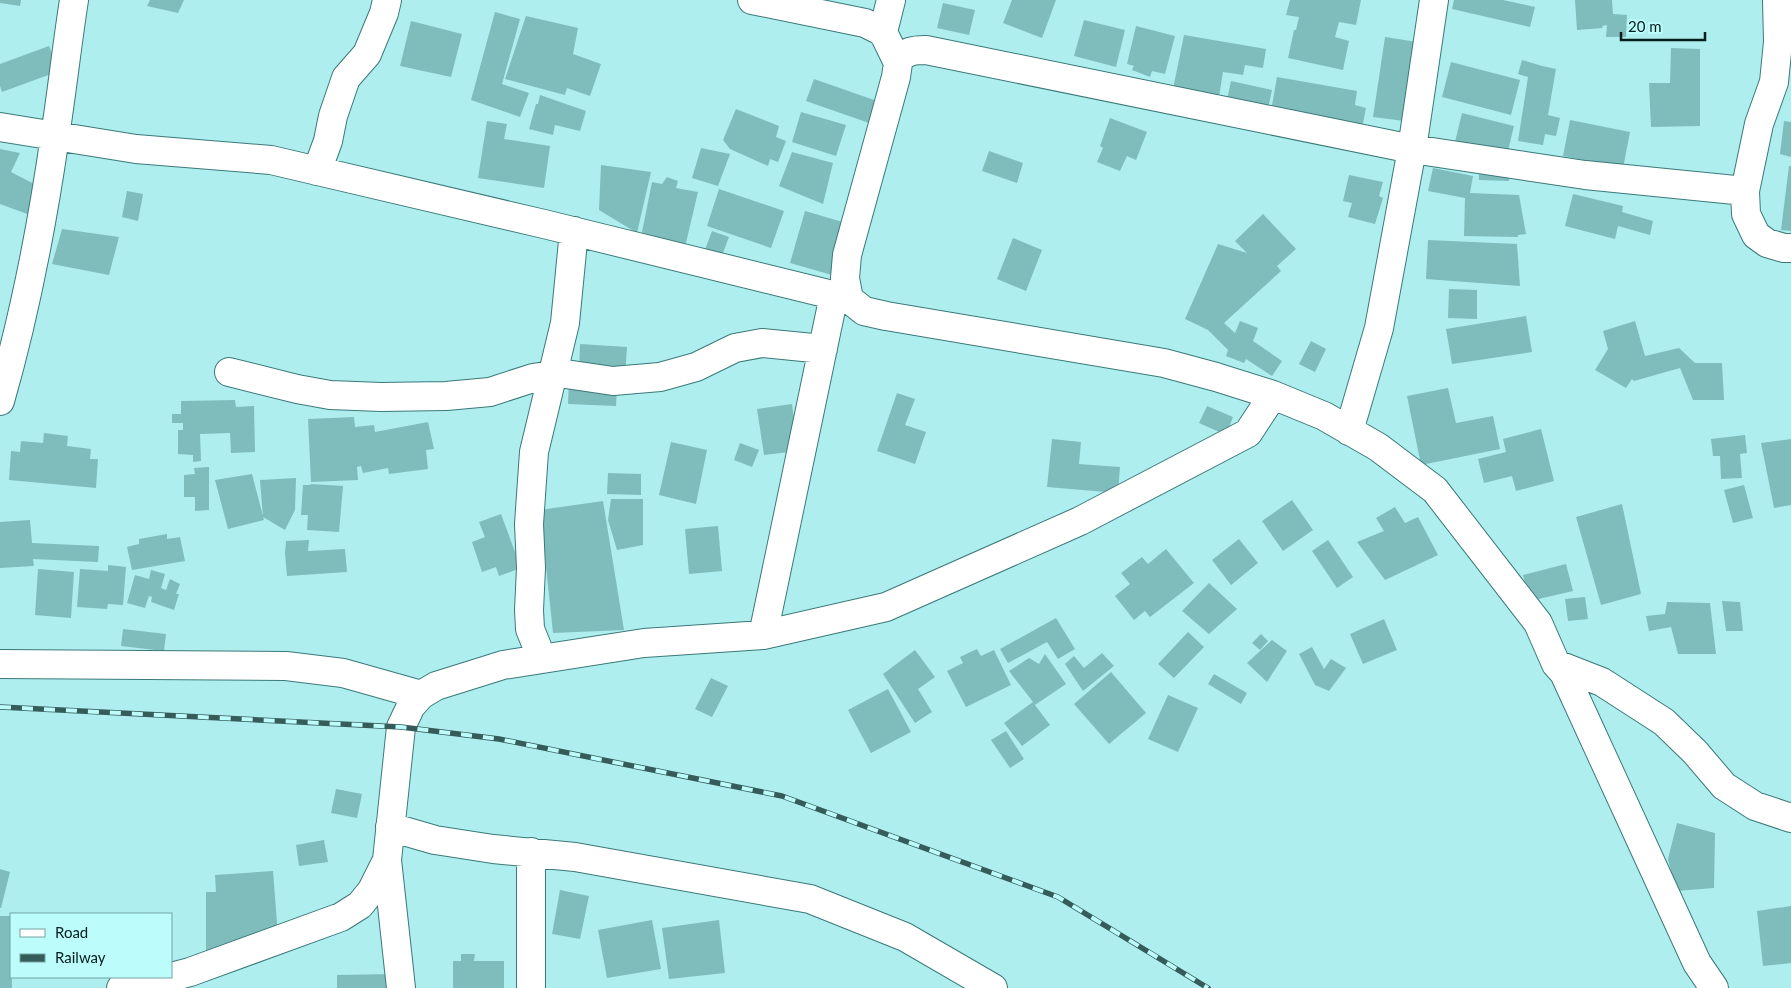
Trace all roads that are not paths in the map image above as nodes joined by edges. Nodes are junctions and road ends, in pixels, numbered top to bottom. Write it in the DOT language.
graph roads {
  1 [pos="74,0"];
  2 [pos="387,0"];
  3 [pos="752,0"];
  4 [pos="891,0"];
  5 [pos="1434,0"];
  6 [pos="1778,0"];
  7 [pos="883,32"];
  8 [pos="897,61"];
  9 [pos="0,126"];
  10 [pos="55,136"];
  11 [pos="1412,149"];
  12 [pos="317,172"];
  13 [pos="1744,190"];
  14 [pos="574,232"];
  15 [pos="1791,248"];
  16 [pos="841,297"];
  17 [pos="823,349"];
  18 [pos="229,372"];
  19 [pos="552,374"];
  20 [pos="1273,396"];
  21 [pos="0,401"];
  22 [pos="1349,431"];
  23 [pos="763,635"];
  24 [pos="542,659"];
  25 [pos="0,664"];
  26 [pos="1556,664"];
  27 [pos="421,695"];
  28 [pos="1791,818"];
  29 [pos="390,827"];
  30 [pos="531,852"];
  31 [pos="387,860"];
  32 [pos="181,978"];
  33 [pos="121,988"];
  34 [pos="401,988"];
  35 [pos="531,988"];
  36 [pos="993,988"];
  37 [pos="1714,988"];
  1 -- 10 [label="street"];
  2 -- 12 [label="street"];
  3 -- 7 [label="street"];
  4 -- 7 [label="street"];
  5 -- 11 [label="street"];
  6 -- 13 [label="street"];
  7 -- 8 [label="street"];
  8 -- 11 [label="street"];
  8 -- 16 [label="street"];
  9 -- 10 [label="street"];
  10 -- 12 [label="street"];
  10 -- 21 [label="street"];
  11 -- 13 [label="street"];
  11 -- 22 [label="street"];
  12 -- 14 [label="street"];
  13 -- 15 [label="street"];
  14 -- 16 [label="street"];
  14 -- 19 [label="street"];
  16 -- 17 [label="street"];
  16 -- 20 [label="street"];
  17 -- 19 [label="street"];
  17 -- 23 [label="street"];
  18 -- 19 [label="street"];
  19 -- 24 [label="street"];
  20 -- 22 [label="street"];
  20 -- 23 [label="street"];
  22 -- 26 [label="street"];
  23 -- 24 [label="street"];
  24 -- 27 [label="street"];
  25 -- 27 [label="street"];
  26 -- 28 [label="street"];
  26 -- 37 [label="street"];
  27 -- 29 [label="street"];
  29 -- 30 [label="street"];
  29 -- 31 [label="street"];
  30 -- 35 [label="street"];
  30 -- 36 [label="street"];
  31 -- 32 [label="street"];
  31 -- 34 [label="street"];
  32 -- 33 [label="street"];
}
